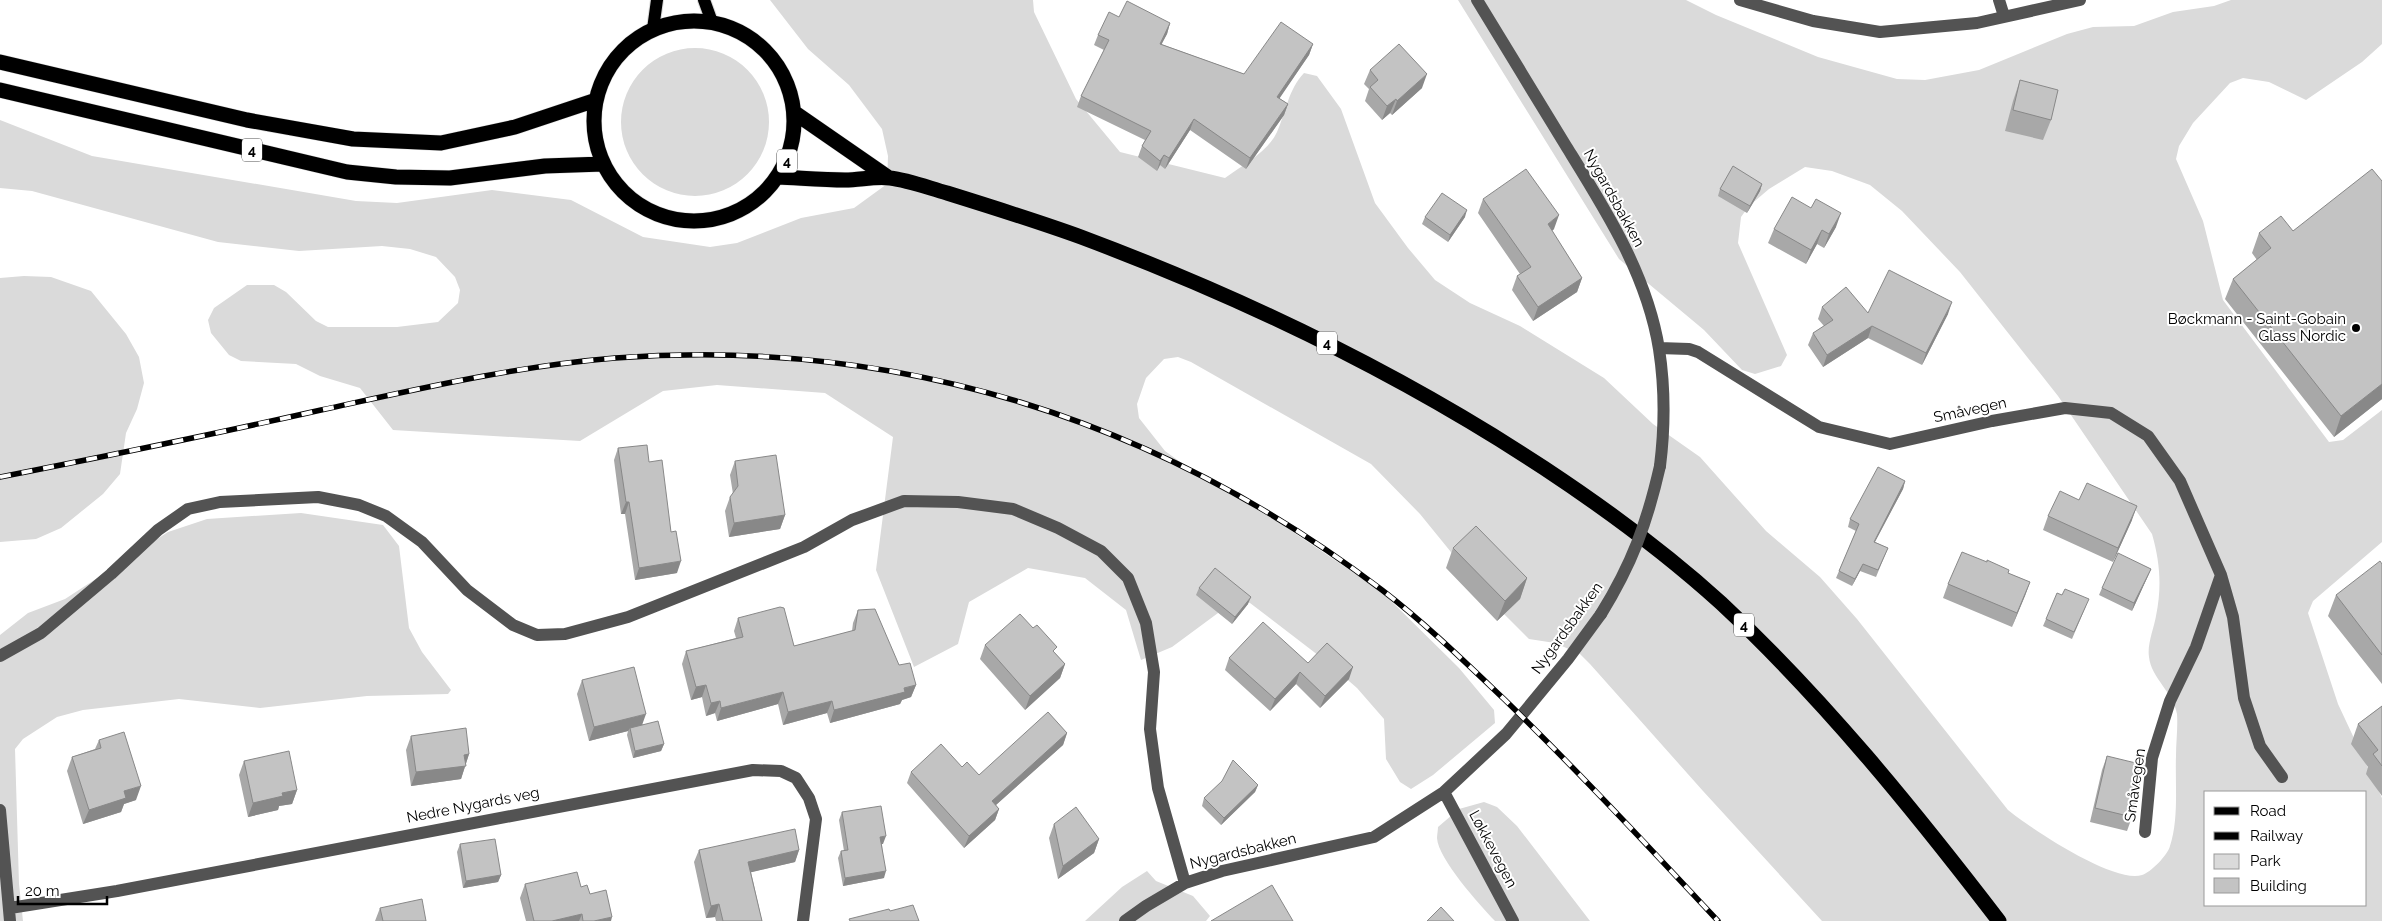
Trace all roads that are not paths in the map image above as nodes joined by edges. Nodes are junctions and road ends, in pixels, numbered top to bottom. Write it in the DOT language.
graph roads {
  1 [pos="657,0"];
  2 [pos="704,0"];
  3 [pos="1477,0"];
  4 [pos="1740,0"];
  5 [pos="1999,0"];
  6 [pos="2080,0"];
  7 [pos="2004,16"];
  8 [pos="712,22"];
  9 [pos="653,29"];
  10 [pos="0,62"];
  11 [pos="0,90"];
  12 [pos="596,100"];
  13 [pos="795,113"];
  14 [pos="602,164"];
  15 [pos="778,177"];
  16 [pos="889,178"];
  17 [pos="1659,348"];
  18 [pos="2221,575"];
  19 [pos="0,656"];
  20 [pos="2282,777"];
  21 [pos="1444,792"];
  22 [pos="0,810"];
  23 [pos="2145,832"];
  24 [pos="1185,883"];
  25 [pos="10,915"];
  26 [pos="803,921"];
  27 [pos="1125,921"];
  28 [pos="1512,921"];
  29 [pos="1999,921"];
  1 -- 9 [label="main road"];
  2 -- 8 [label="main road"];
  3 -- 17 [label="street, Nygardsbakken"];
  4 -- 7 [label="street"];
  5 -- 7 [label="street"];
  6 -- 7 [label="street"];
  8 -- 9 [label="highway, 4"];
  8 -- 13 [label="highway, 4"];
  9 -- 12 [label="highway, 4"];
  10 -- 12 [label="highway, 4"];
  11 -- 14 [label="highway, 4"];
  12 -- 14 [label="highway, 4"];
  13 -- 15 [label="highway, 4"];
  13 -- 16 [label="highway, 4"];
  14 -- 15 [label="highway, 4"];
  15 -- 16 [label="highway, 4"];
  16 -- 29 [label="highway, 4"];
  17 -- 18 [label="street, Småvegen"];
  17 -- 21 [label="street, Nygardsbakken, bridge"];
  18 -- 20 [label="street, Småvegen"];
  18 -- 23 [label="street, Småvegen"];
  19 -- 24 [label="street"];
  21 -- 24 [label="street, Nygardsbakken"];
  21 -- 28 [label="street, Løkkevegen"];
  22 -- 25 [label="street"];
  24 -- 27 [label="street, Nygardsbakken"];
  25 -- 26 [label="street, Nedre Nygards veg"];
}
